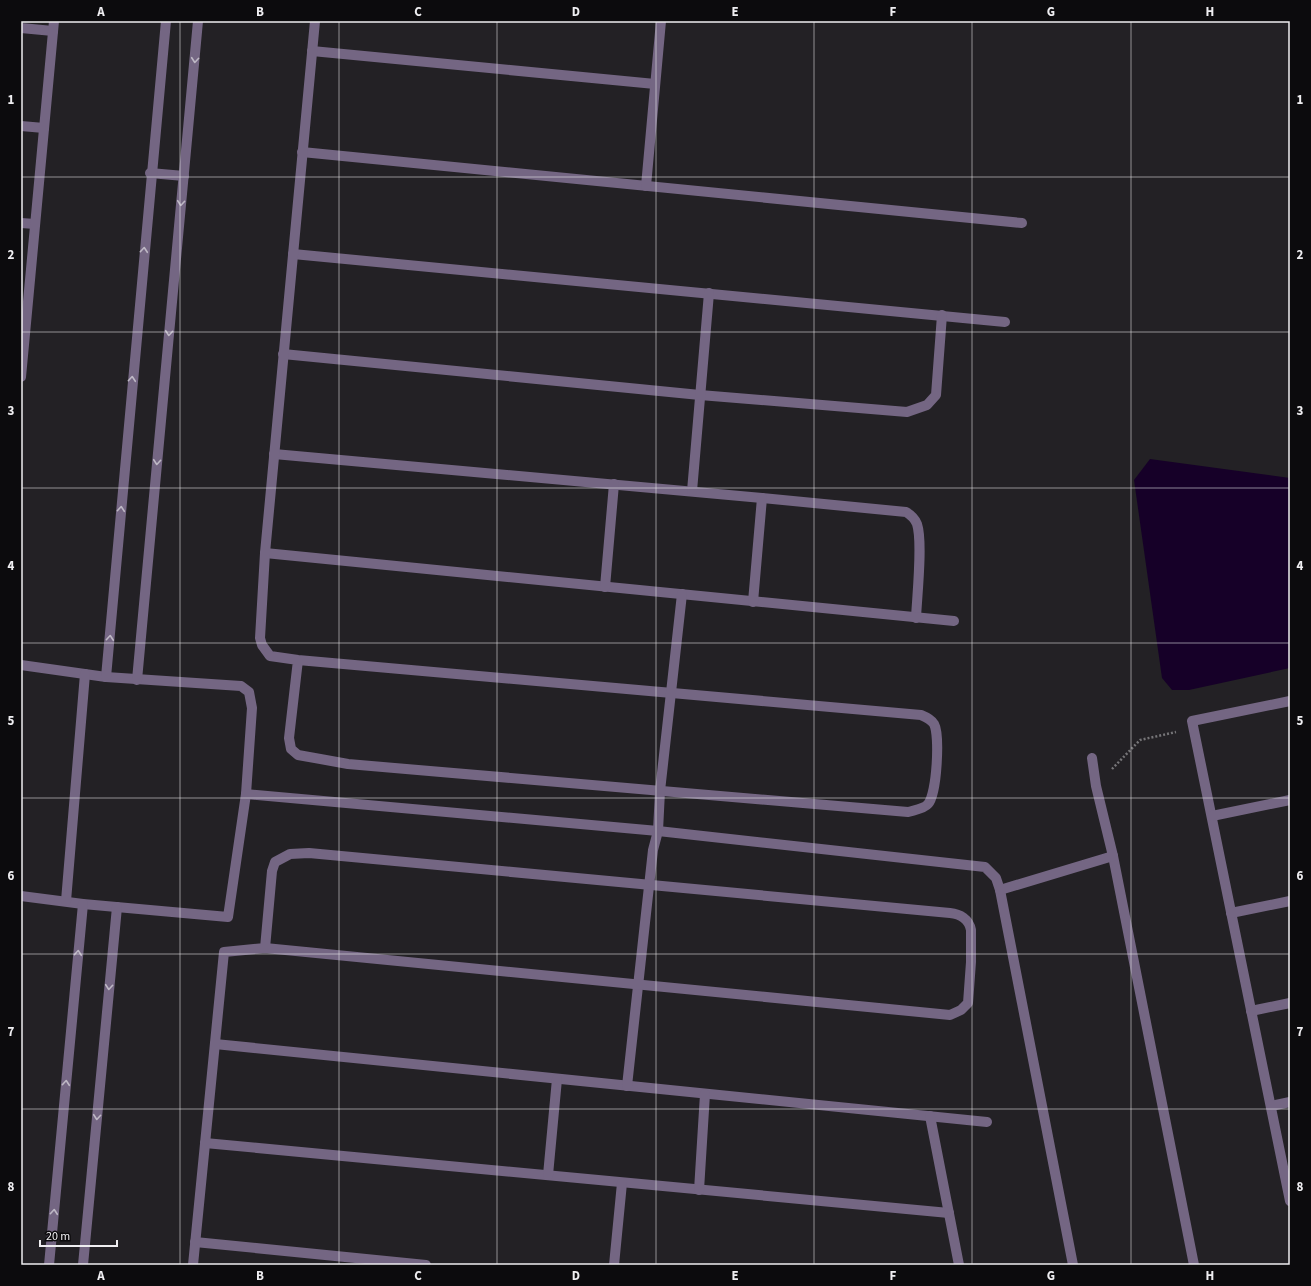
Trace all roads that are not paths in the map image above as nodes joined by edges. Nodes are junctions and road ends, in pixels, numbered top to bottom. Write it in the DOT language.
graph roads {
  1 [pos="166,21"];
  2 [pos="198,21"];
  3 [pos="315,21"];
  4 [pos="661,21"];
  5 [pos="54,26"];
  6 [pos="21,28"];
  7 [pos="312,51"];
  8 [pos="655,84"];
  9 [pos="21,126"];
  10 [pos="44,128"];
  11 [pos="302,152"];
  12 [pos="150,173"];
  13 [pos="184,176"];
  14 [pos="646,186"];
  15 [pos="21,223"];
  16 [pos="1022,223"];
  17 [pos="35,224"];
  18 [pos="293,254"];
  19 [pos="709,293"];
  20 [pos="942,315"];
  21 [pos="1005,322"];
  22 [pos="23,333"];
  23 [pos="284,354"];
  24 [pos="21,377"];
  25 [pos="700,395"];
  26 [pos="274,454"];
  27 [pos="614,484"];
  28 [pos="692,491"];
  29 [pos="762,498"];
  30 [pos="265,553"];
  31 [pos="605,587"];
  32 [pos="682,594"];
  33 [pos="753,602"];
  34 [pos="916,618"];
  35 [pos="954,621"];
  36 [pos="298,660"];
  37 [pos="21,665"];
  38 [pos="85,674"];
  39 [pos="106,677"];
  40 [pos="137,680"];
  41 [pos="671,694"];
  42 [pos="1290,701"];
  43 [pos="1092,758"];
  44 [pos="660,791"];
  45 [pos="246,794"];
  46 [pos="1290,800"];
  47 [pos="1212,816"];
  48 [pos="658,831"];
  49 [pos="1113,856"];
  50 [pos="650,886"];
  51 [pos="1000,890"];
  52 [pos="21,896"];
  53 [pos="1290,901"];
  54 [pos="66,902"];
  55 [pos="83,904"];
  56 [pos="117,907"];
  57 [pos="1231,913"];
  58 [pos="265,948"];
  59 [pos="639,985"];
  60 [pos="1290,1003"];
  61 [pos="1251,1011"];
  62 [pos="215,1044"];
  63 [pos="557,1079"];
  64 [pos="627,1086"];
  65 [pos="705,1094"];
  66 [pos="1290,1102"];
  67 [pos="1271,1106"];
  68 [pos="930,1116"];
  69 [pos="987,1122"];
  70 [pos="205,1143"];
  71 [pos="548,1175"];
  72 [pos="622,1183"];
  73 [pos="699,1190"];
  74 [pos="1290,1201"];
  75 [pos="949,1213"];
  76 [pos="195,1242"];
  77 [pos="49,1265"];
  78 [pos="83,1265"];
  79 [pos="193,1265"];
  80 [pos="426,1265"];
  81 [pos="614,1265"];
  82 [pos="959,1265"];
  83 [pos="1073,1265"];
  84 [pos="1194,1265"];
  1 -- 12 [label="street"];
  2 -- 13 [label="street, one-way"];
  3 -- 7 [label="street"];
  4 -- 8 [label="street"];
  5 -- 6 [label="street"];
  5 -- 10 [label="street"];
  7 -- 8 [label="street"];
  7 -- 11 [label="street"];
  8 -- 14 [label="street"];
  9 -- 10 [label="street"];
  10 -- 17 [label="street"];
  11 -- 14 [label="street"];
  11 -- 18 [label="street"];
  12 -- 13 [label="street"];
  39 -- 12 [label="street, one-way"];
  13 -- 40 [label="street, one-way"];
  14 -- 16 [label="street"];
  15 -- 17 [label="street"];
  17 -- 22 [label="street"];
  18 -- 19 [label="street"];
  18 -- 23 [label="street"];
  19 -- 20 [label="street"];
  19 -- 25 [label="street"];
  20 -- 21 [label="street"];
  20 -- 25 [label="street"];
  22 -- 24 [label="street"];
  23 -- 25 [label="street"];
  23 -- 26 [label="street"];
  25 -- 28 [label="street"];
  26 -- 27 [label="street"];
  26 -- 30 [label="street"];
  27 -- 28 [label="street"];
  27 -- 31 [label="street"];
  28 -- 29 [label="street"];
  29 -- 33 [label="street"];
  29 -- 34 [label="street"];
  30 -- 31 [label="street"];
  30 -- 36 [label="street"];
  31 -- 32 [label="street"];
  32 -- 33 [label="street"];
  32 -- 41 [label="street"];
  33 -- 34 [label="street"];
  34 -- 35 [label="street"];
  36 -- 41 [label="street"];
  36 -- 44 [label="street"];
  37 -- 38 [label="street"];
  38 -- 39 [label="street"];
  38 -- 54 [label="street"];
  39 -- 40 [label="street"];
  40 -- 45 [label="street"];
  41 -- 44 [label="street"];
  41 -- 44 [label="street"];
  42 -- 47 [label="street"];
  43 -- 49 [label="street"];
  44 -- 48 [label="street"];
  45 -- 48 [label="street"];
  45 -- 56 [label="street"];
  46 -- 47 [label="street"];
  47 -- 57 [label="street"];
  48 -- 50 [label="street"];
  48 -- 51 [label="street"];
  49 -- 51 [label="street"];
  49 -- 84 [label="street"];
  50 -- 58 [label="street"];
  50 -- 59 [label="street"];
  50 -- 59 [label="street"];
  51 -- 83 [label="street"];
  52 -- 54 [label="street"];
  53 -- 57 [label="street"];
  54 -- 55 [label="street"];
  55 -- 56 [label="street"];
  77 -- 55 [label="street, one-way"];
  56 -- 78 [label="street, one-way"];
  57 -- 61 [label="street"];
  58 -- 59 [label="street"];
  58 -- 62 [label="street"];
  59 -- 64 [label="street"];
  60 -- 61 [label="street"];
  61 -- 67 [label="street"];
  62 -- 63 [label="street"];
  62 -- 70 [label="street"];
  63 -- 64 [label="street"];
  63 -- 71 [label="street"];
  64 -- 65 [label="street"];
  65 -- 68 [label="street"];
  65 -- 73 [label="street"];
  66 -- 67 [label="street"];
  67 -- 74 [label="street"];
  68 -- 69 [label="street"];
  68 -- 75 [label="street"];
  70 -- 71 [label="street"];
  70 -- 76 [label="street"];
  71 -- 72 [label="street"];
  72 -- 73 [label="street"];
  72 -- 81 [label="street"];
  73 -- 75 [label="street"];
  75 -- 82 [label="street"];
  76 -- 79 [label="street"];
  76 -- 80 [label="street"];
}
